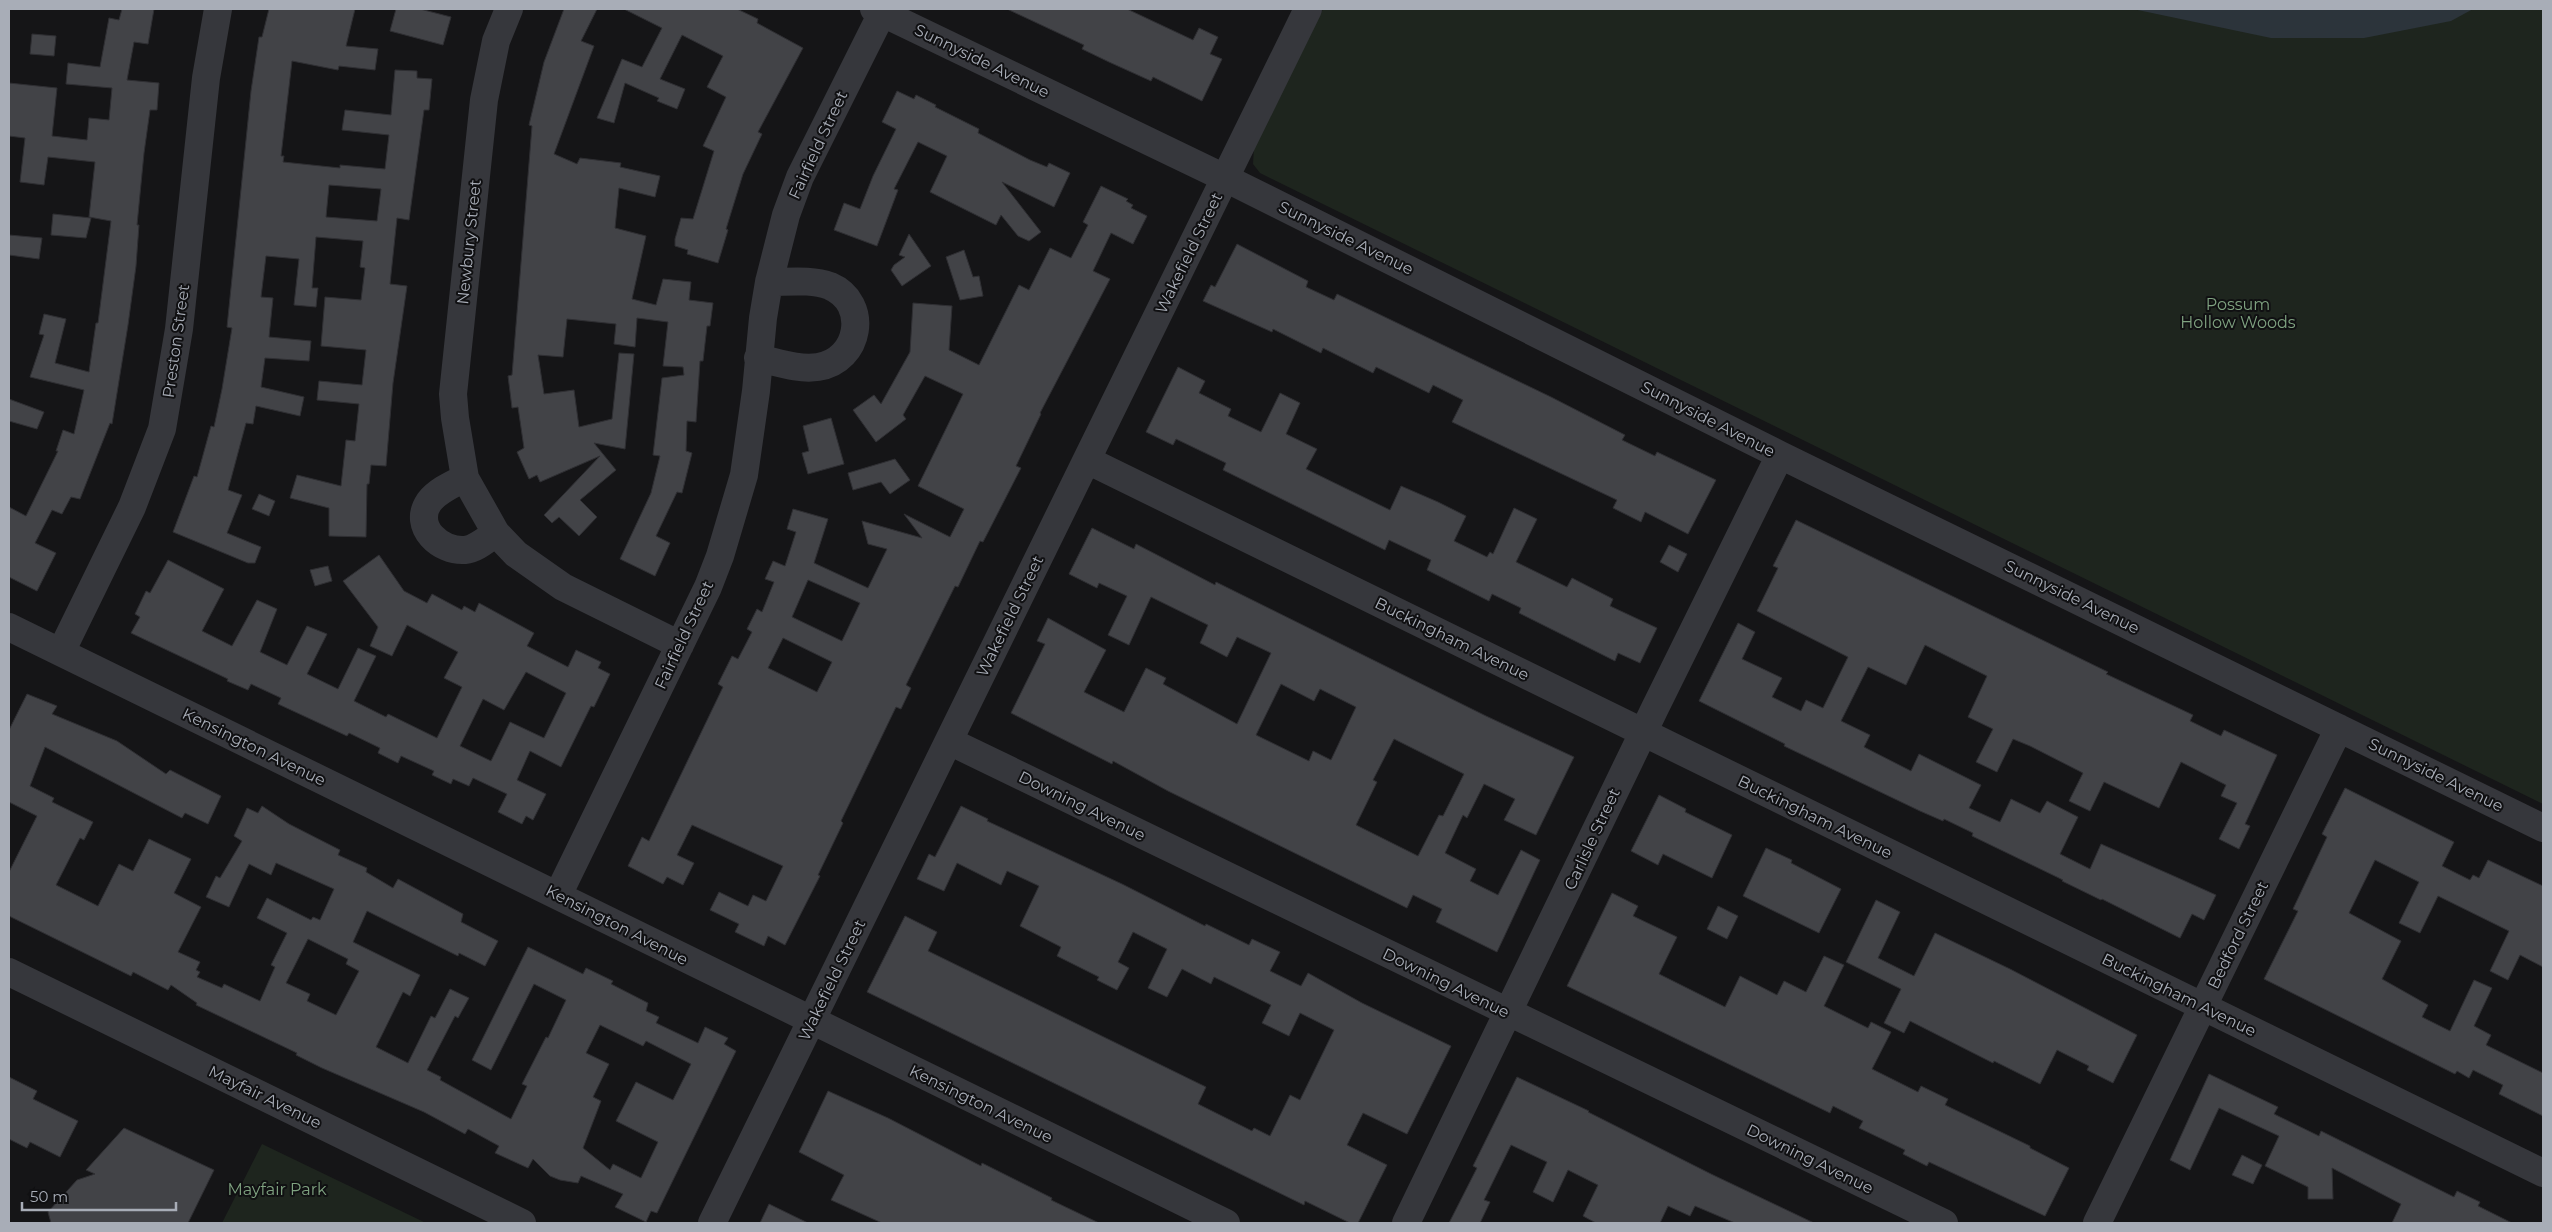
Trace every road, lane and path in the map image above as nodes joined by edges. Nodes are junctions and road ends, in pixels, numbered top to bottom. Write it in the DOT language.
graph roads {
  1 [pos="218,9"];
  2 [pos="509,9"];
  3 [pos="1308,9"];
  4 [pos="878,11"];
  5 [pos="1225,178"];
  6 [pos="769,282"];
  7 [pos="758,358"];
  8 [pos="1780,455"];
  9 [pos="1087,460"];
  10 [pos="465,478"];
  11 [pos="496,533"];
  12 [pos="9,627"];
  13 [pos="680,645"];
  14 [pos="61,652"];
  15 [pos="2339,728"];
  16 [pos="1643,733"];
  17 [pos="949,741"];
  18 [pos="2543,828"];
  19 [pos="558,895"];
  20 [pos="9,972"];
  21 [pos="2203,1006"];
  22 [pos="1509,1014"];
  23 [pos="811,1022"];
  24 [pos="2543,1173"];
  25 [pos="522,1223"];
  26 [pos="712,1223"];
  27 [pos="1226,1223"];
  28 [pos="1406,1223"];
  29 [pos="1944,1223"];
  30 [pos="2097,1223"];
  1 -- 14 [label="street, Preston Street"];
  2 -- 10 [label="street, Newbury Street"];
  3 -- 5 [label="street, Wakefield Street"];
  4 -- 5 [label="street, Sunnyside Avenue"];
  4 -- 6 [label="street, Fairfield Street"];
  5 -- 8 [label="street, Sunnyside Avenue"];
  5 -- 9 [label="street, Wakefield Street"];
  6 -- 7 [label="street, Fairfield Street"];
  6 -- 7 [label="street"];
  7 -- 13 [label="street, Fairfield Street"];
  8 -- 15 [label="street, Sunnyside Avenue"];
  8 -- 16 [label="street, Carlisle Street"];
  9 -- 16 [label="street, Buckingham Avenue"];
  9 -- 17 [label="street, Wakefield Street"];
  10 -- 11 [label="street, Newbury Street"];
  10 -- 11 [label="street"];
  11 -- 13 [label="street, Newbury Street"];
  12 -- 14 [label="street, Kensington Avenue"];
  13 -- 19 [label="street, Fairfield Street"];
  14 -- 19 [label="street, Kensington Avenue"];
  15 -- 18 [label="street, Sunnyside Avenue"];
  15 -- 21 [label="street, Bedford Street"];
  16 -- 21 [label="street, Buckingham Avenue"];
  16 -- 22 [label="street, Carlisle Street"];
  17 -- 22 [label="street, Downing Avenue"];
  17 -- 23 [label="street, Wakefield Street"];
  19 -- 23 [label="street, Kensington Avenue"];
  20 -- 25 [label="street, Mayfair Avenue"];
  21 -- 24 [label="street, Buckingham Avenue"];
  21 -- 30 [label="street, Bedford Street"];
  22 -- 28 [label="street, Carlisle Street"];
  22 -- 29 [label="street, Downing Avenue"];
  23 -- 26 [label="street, Wakefield Street"];
  23 -- 27 [label="street, Kensington Avenue"];
}
